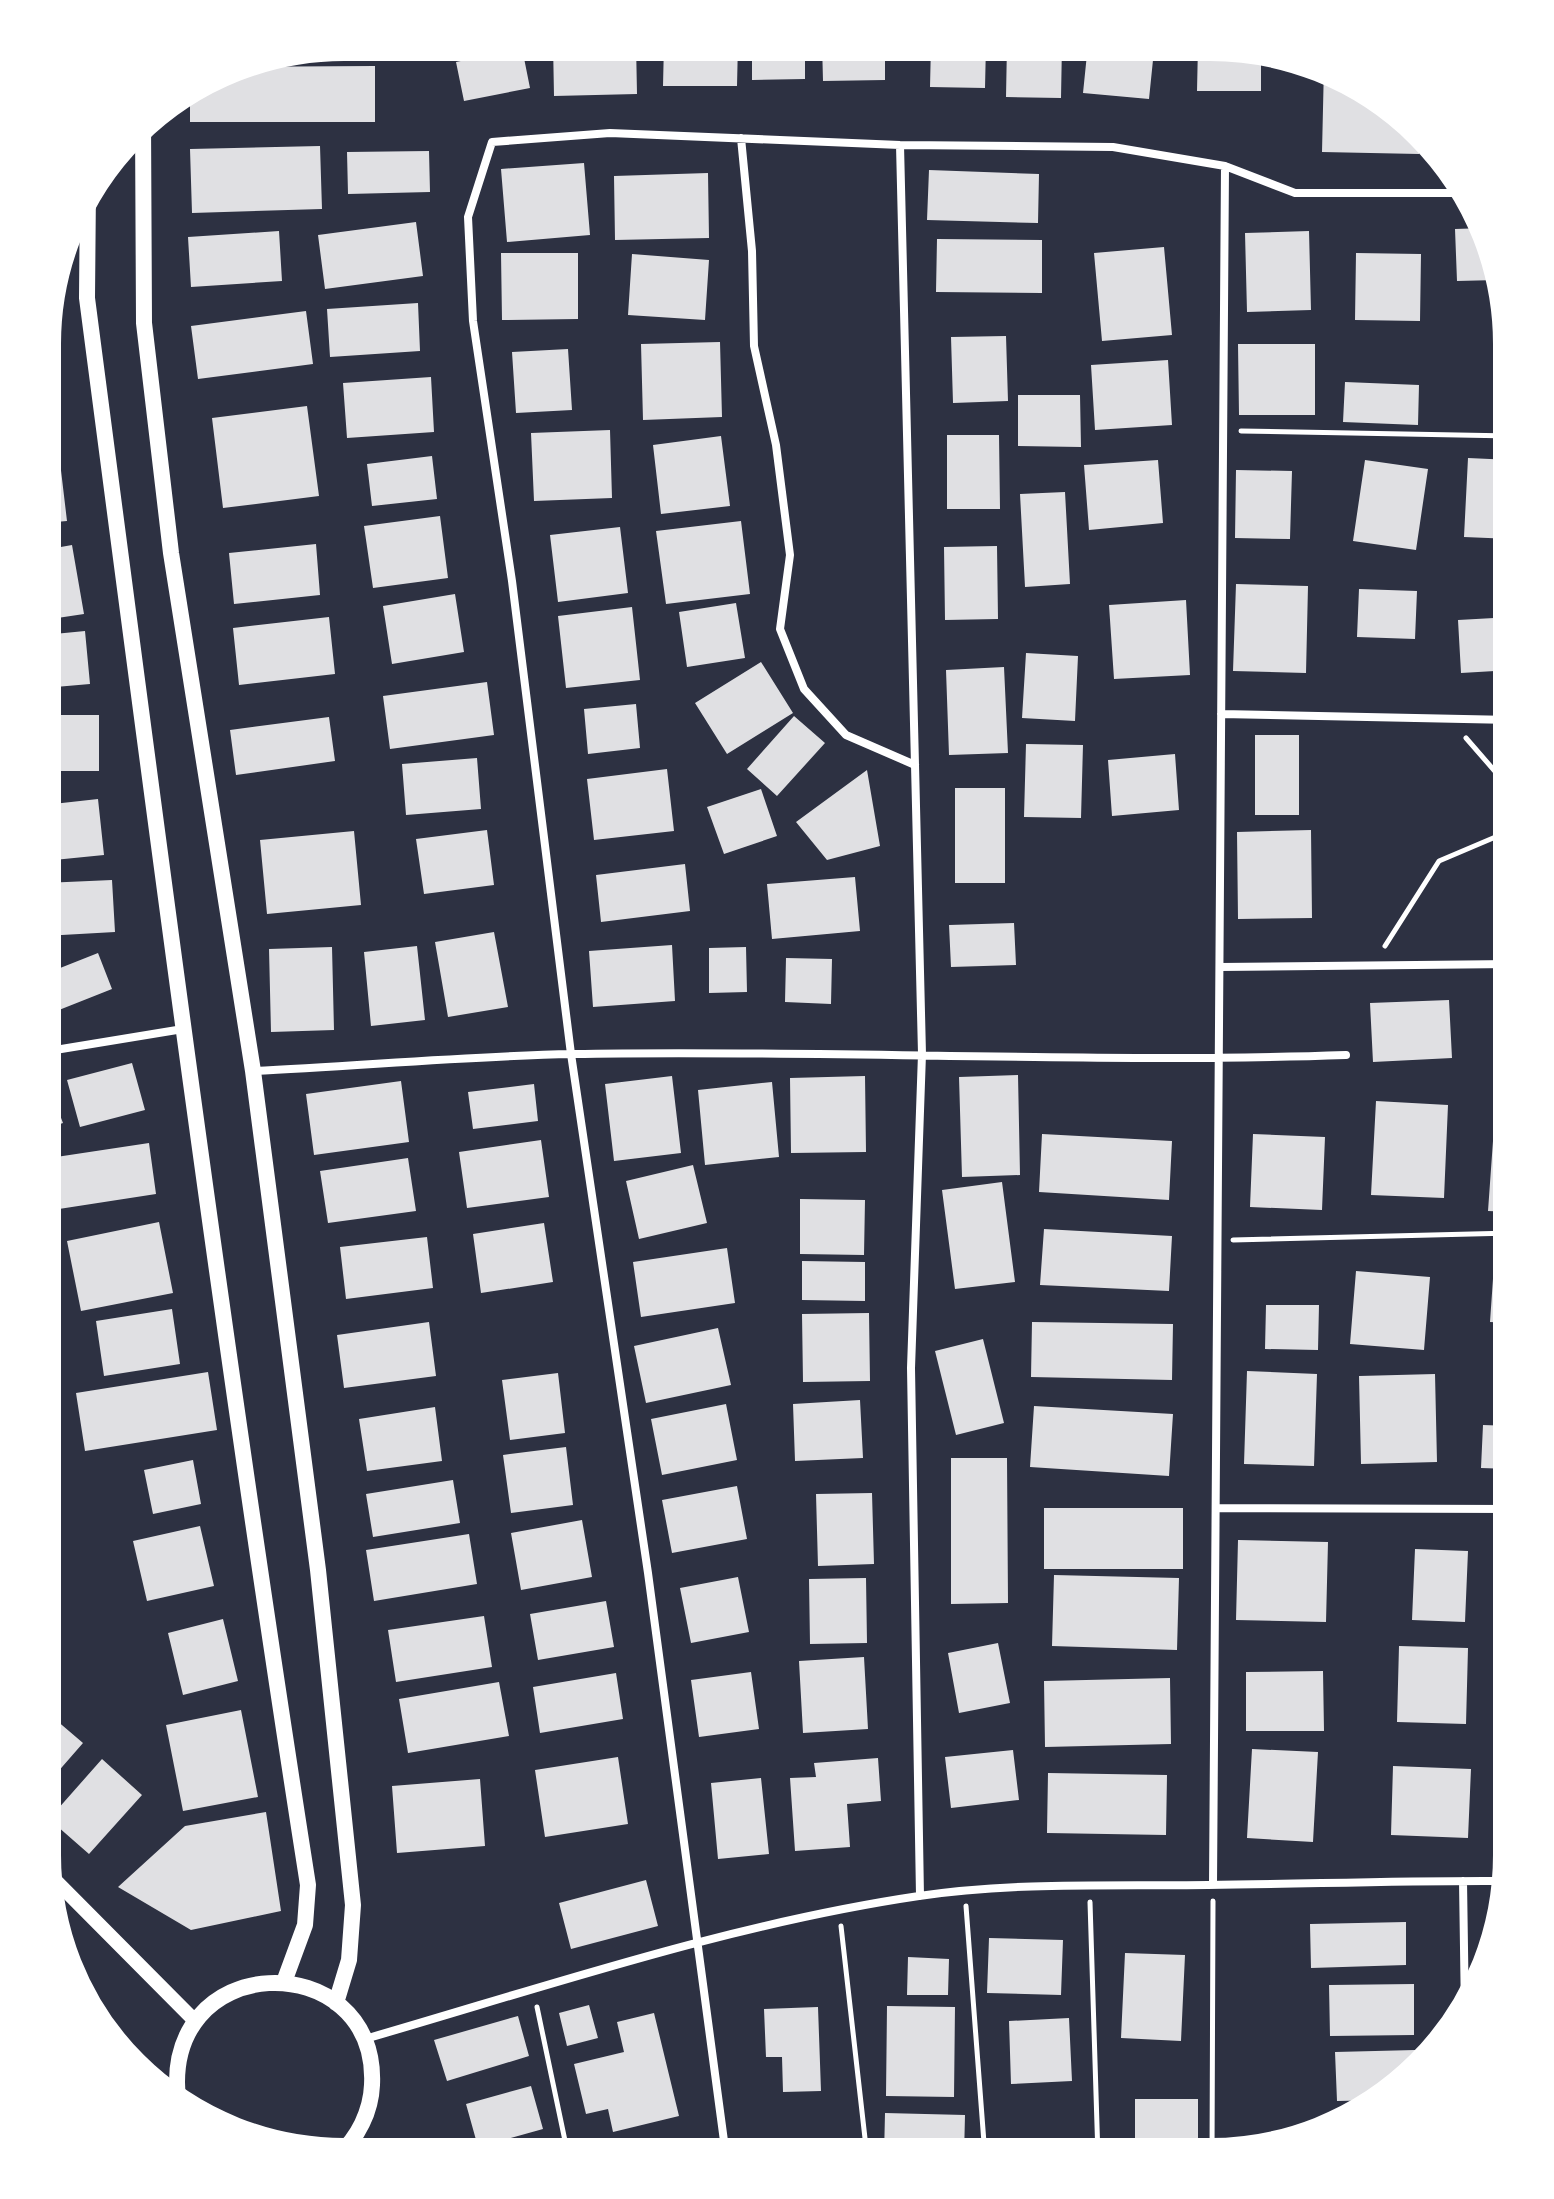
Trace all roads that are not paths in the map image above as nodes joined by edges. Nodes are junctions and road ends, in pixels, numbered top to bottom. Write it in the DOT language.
graph roads {
  1 [pos="143,137"];
  2 [pos="741,138"];
  3 [pos="900,145"];
  4 [pos="1225,166"];
  5 [pos="1455,193"];
  6 [pos="88,214"];
  7 [pos="1221,714"];
  8 [pos="1498,720"];
  9 [pos="915,765"];
  10 [pos="1498,964"];
  11 [pos="1220,967"];
  12 [pos="183,1029"];
  13 [pos="56,1050"];
  14 [pos="571,1054"];
  15 [pos="922,1054"];
  16 [pos="1346,1055"];
  17 [pos="1219,1059"];
  18 [pos="253,1071"];
  19 [pos="1216,1508"];
  20 [pos="1498,1509"];
  21 [pos="1463,1881"];
  22 [pos="1497,1881"];
  23 [pos="58,1883"];
  24 [pos="1213,1885"];
  25 [pos="920,1896"];
  26 [pos="696,1943"];
  27 [pos="284,1982"];
  28 [pos="1465,1988"];
  29 [pos="336,2003"];
  30 [pos="195,2021"];
  31 [pos="365,2039"];
  32 [pos="176,2088"];
  33 [pos="349,2143"];
  34 [pos="724,2143"];
  1 -- 18 [label="main road"];
  2 -- 3 [label="street"];
  2 -- 9 [label="street"];
  2 -- 14 [label="street"];
  3 -- 4 [label="street"];
  3 -- 9 [label="street"];
  4 -- 5 [label="street"];
  4 -- 7 [label="street"];
  6 -- 12 [label="main road"];
  7 -- 8 [label="street"];
  7 -- 11 [label="street"];
  9 -- 15 [label="street"];
  10 -- 11 [label="street"];
  11 -- 17 [label="street"];
  12 -- 13 [label="street"];
  12 -- 27 [label="main road"];
  14 -- 15 [label="street"];
  14 -- 18 [label="street"];
  14 -- 26 [label="street"];
  15 -- 17 [label="street"];
  15 -- 25 [label="street"];
  16 -- 17 [label="street"];
  17 -- 19 [label="street"];
  18 -- 29 [label="main road"];
  19 -- 20 [label="street"];
  19 -- 24 [label="street"];
  21 -- 22 [label="street"];
  21 -- 24 [label="street"];
  21 -- 28 [label="street"];
  23 -- 30 [label="street"];
  24 -- 25 [label="street"];
  25 -- 26 [label="street"];
  26 -- 31 [label="street"];
  26 -- 34 [label="street"];
  27 -- 29 [label="main road"];
  27 -- 30 [label="main road"];
  29 -- 31 [label="main road"];
  30 -- 32 [label="main road"];
  31 -- 33 [label="main road"];
}
